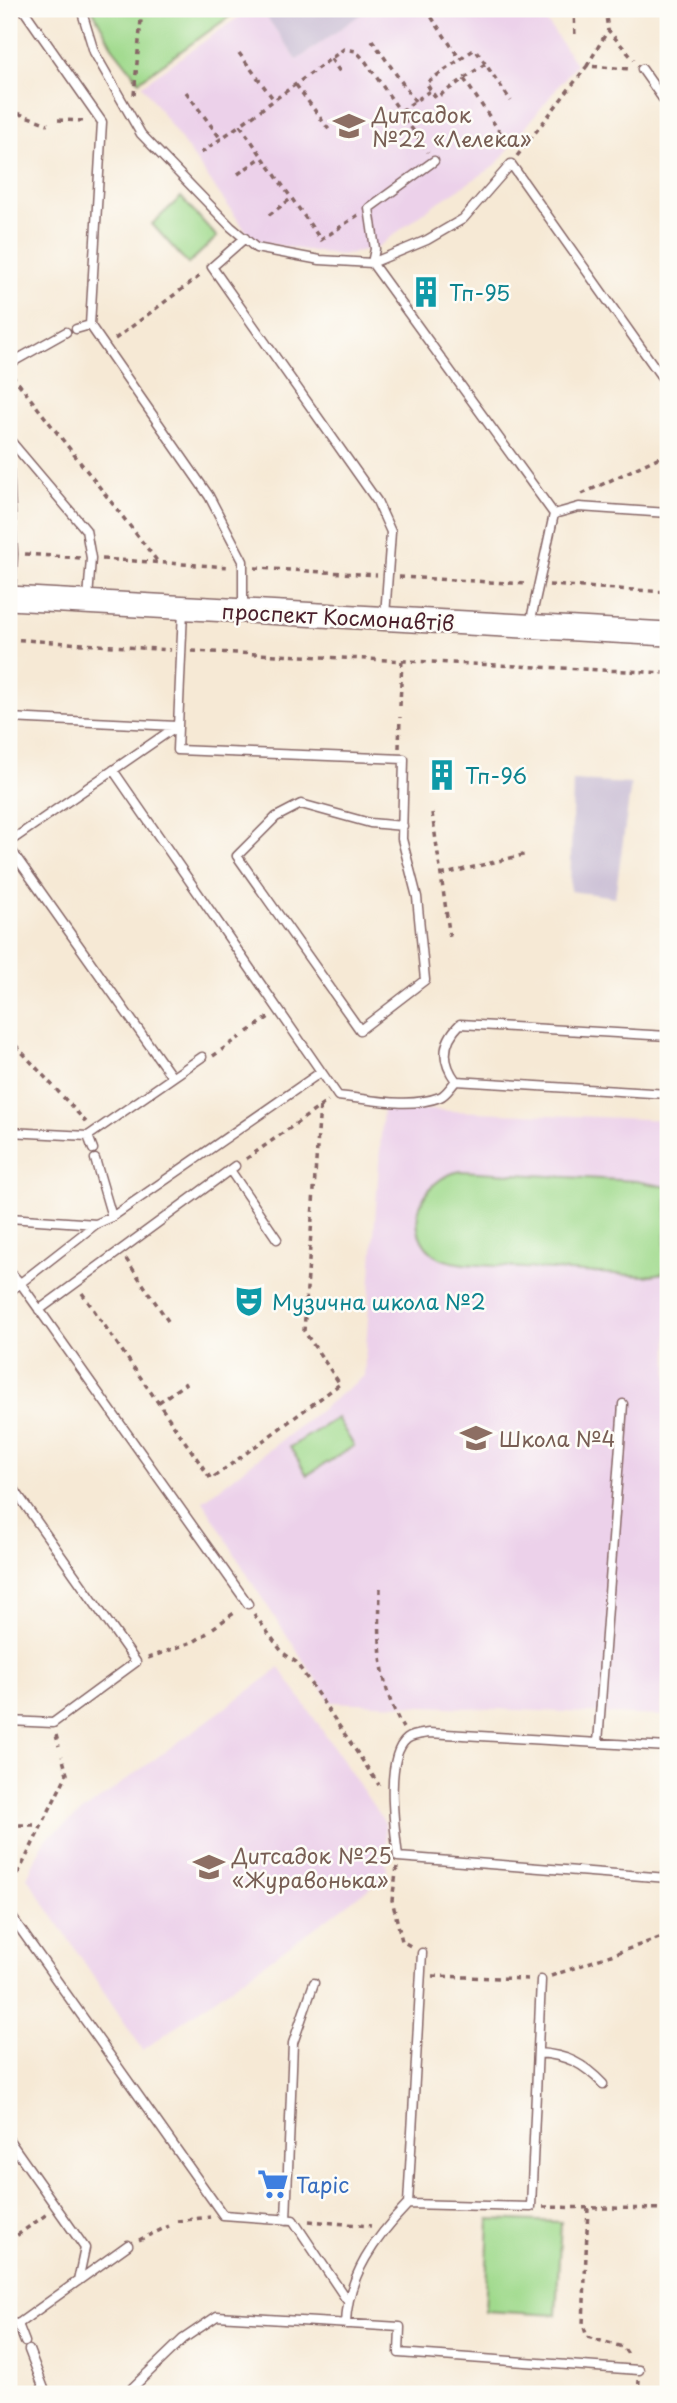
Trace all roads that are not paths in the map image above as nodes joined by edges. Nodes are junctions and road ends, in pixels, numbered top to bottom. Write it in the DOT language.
graph roads {
  1 [pos="23,9"];
  2 [pos="80,9"];
  3 [pos="642,69"];
  4 [pos="668,106"];
  5 [pos="434,161"];
  6 [pos="244,238"];
  7 [pos="372,263"];
  8 [pos="90,325"];
  9 [pos="76,329"];
  10 [pos="66,332"];
  11 [pos="9,364"];
  12 [pos="668,386"];
  13 [pos="9,439"];
  14 [pos="9,468"];
  15 [pos="668,513"];
  16 [pos="554,514"];
  17 [pos="10,598"];
  18 [pos="88,602"];
  19 [pos="183,607"];
  20 [pos="242,611"];
  21 [pos="385,618"];
  22 [pos="530,626"];
  23 [pos="668,634"];
  24 [pos="9,718"];
  25 [pos="177,726"];
  26 [pos="113,770"];
  27 [pos="402,826"];
  28 [pos="9,844"];
  29 [pos="668,1036"];
  30 [pos="202,1057"];
  31 [pos="321,1072"];
  32 [pos="172,1077"];
  33 [pos="456,1082"];
  34 [pos="668,1094"];
  35 [pos="9,1132"];
  36 [pos="91,1134"];
  37 [pos="93,1149"];
  38 [pos="95,1159"];
  39 [pos="111,1217"];
  40 [pos="9,1218"];
  41 [pos="96,1224"];
  42 [pos="277,1239"];
  43 [pos="9,1272"];
  44 [pos="21,1283"];
  45 [pos="9,1292"];
  46 [pos="40,1310"];
  47 [pos="623,1404"];
  48 [pos="9,1482"];
  49 [pos="250,1606"];
  50 [pos="9,1721"];
  51 [pos="598,1742"];
  52 [pos="668,1746"];
  53 [pos="668,1878"];
  54 [pos="9,1913"];
  55 [pos="422,1953"];
  56 [pos="541,1980"];
  57 [pos="314,1983"];
  58 [pos="538,2053"];
  59 [pos="603,2084"];
  60 [pos="9,2140"];
  61 [pos="408,2204"];
  62 [pos="289,2220"];
  63 [pos="128,2245"];
  64 [pos="78,2281"];
  65 [pos="346,2299"];
  66 [pos="14,2323"];
  67 [pos="346,2324"];
  68 [pos="639,2370"];
  69 [pos="46,2394"];
  70 [pos="126,2394"];
  1 -- 8 [label="lane"];
  2 -- 6 [label="lane"];
  3 -- 4 [label="lane"];
  5 -- 7 [label="lane"];
  6 -- 7 [label="lane"];
  6 -- 21 [label="lane"];
  7 -- 12 [label="lane"];
  7 -- 16 [label="lane"];
  8 -- 9 [label="lane"];
  8 -- 20 [label="lane"];
  10 -- 11 [label="lane"];
  13 -- 18 [label="lane"];
  14 -- 17 [label="lane"];
  15 -- 16 [label="lane"];
  16 -- 22 [label="lane"];
  17 -- 18 [label="main road, проспект Космонавтів"];
  18 -- 19 [label="main road, проспект Космонавтів"];
  19 -- 20 [label="main road, проспект Космонавтів"];
  19 -- 25 [label="lane"];
  20 -- 21 [label="main road, проспект Космонавтів"];
  21 -- 22 [label="main road, проспект Космонавтів"];
  22 -- 23 [label="main road, проспект Космонавтів"];
  24 -- 25 [label="lane"];
  25 -- 26 [label="lane"];
  25 -- 27 [label="lane"];
  26 -- 28 [label="lane"];
  26 -- 31 [label="lane"];
  27 -- 27 [label="lane"];
  28 -- 32 [label="lane"];
  29 -- 33 [label="lane"];
  30 -- 32 [label="lane"];
  31 -- 33 [label="lane"];
  31 -- 39 [label="lane"];
  32 -- 36 [label="lane"];
  33 -- 34 [label="lane"];
  35 -- 36 [label="lane"];
  36 -- 37 [label="lane"];
  38 -- 39 [label="lane"];
  39 -- 41 [label="lane"];
  40 -- 41 [label="lane"];
  41 -- 44 [label="lane"];
  42 -- 46 [label="lane"];
  43 -- 44 [label="lane"];
  44 -- 45 [label="lane"];
  44 -- 46 [label="lane"];
  46 -- 49 [label="lane"];
  47 -- 51 [label="lane"];
  48 -- 50 [label="lane"];
  51 -- 52 [label="lane"];
  51 -- 53 [label="lane"];
  54 -- 62 [label="lane"];
  55 -- 61 [label="lane"];
  56 -- 58 [label="lane"];
  57 -- 62 [label="lane"];
  58 -- 59 [label="lane"];
  58 -- 61 [label="lane"];
  60 -- 64 [label="lane"];
  61 -- 65 [label="lane"];
  62 -- 65 [label="lane"];
  63 -- 64 [label="lane"];
  64 -- 66 [label="lane"];
  65 -- 67 [label="lane"];
  66 -- 69 [label="lane"];
  67 -- 68 [label="lane"];
  67 -- 70 [label="lane"];
}
